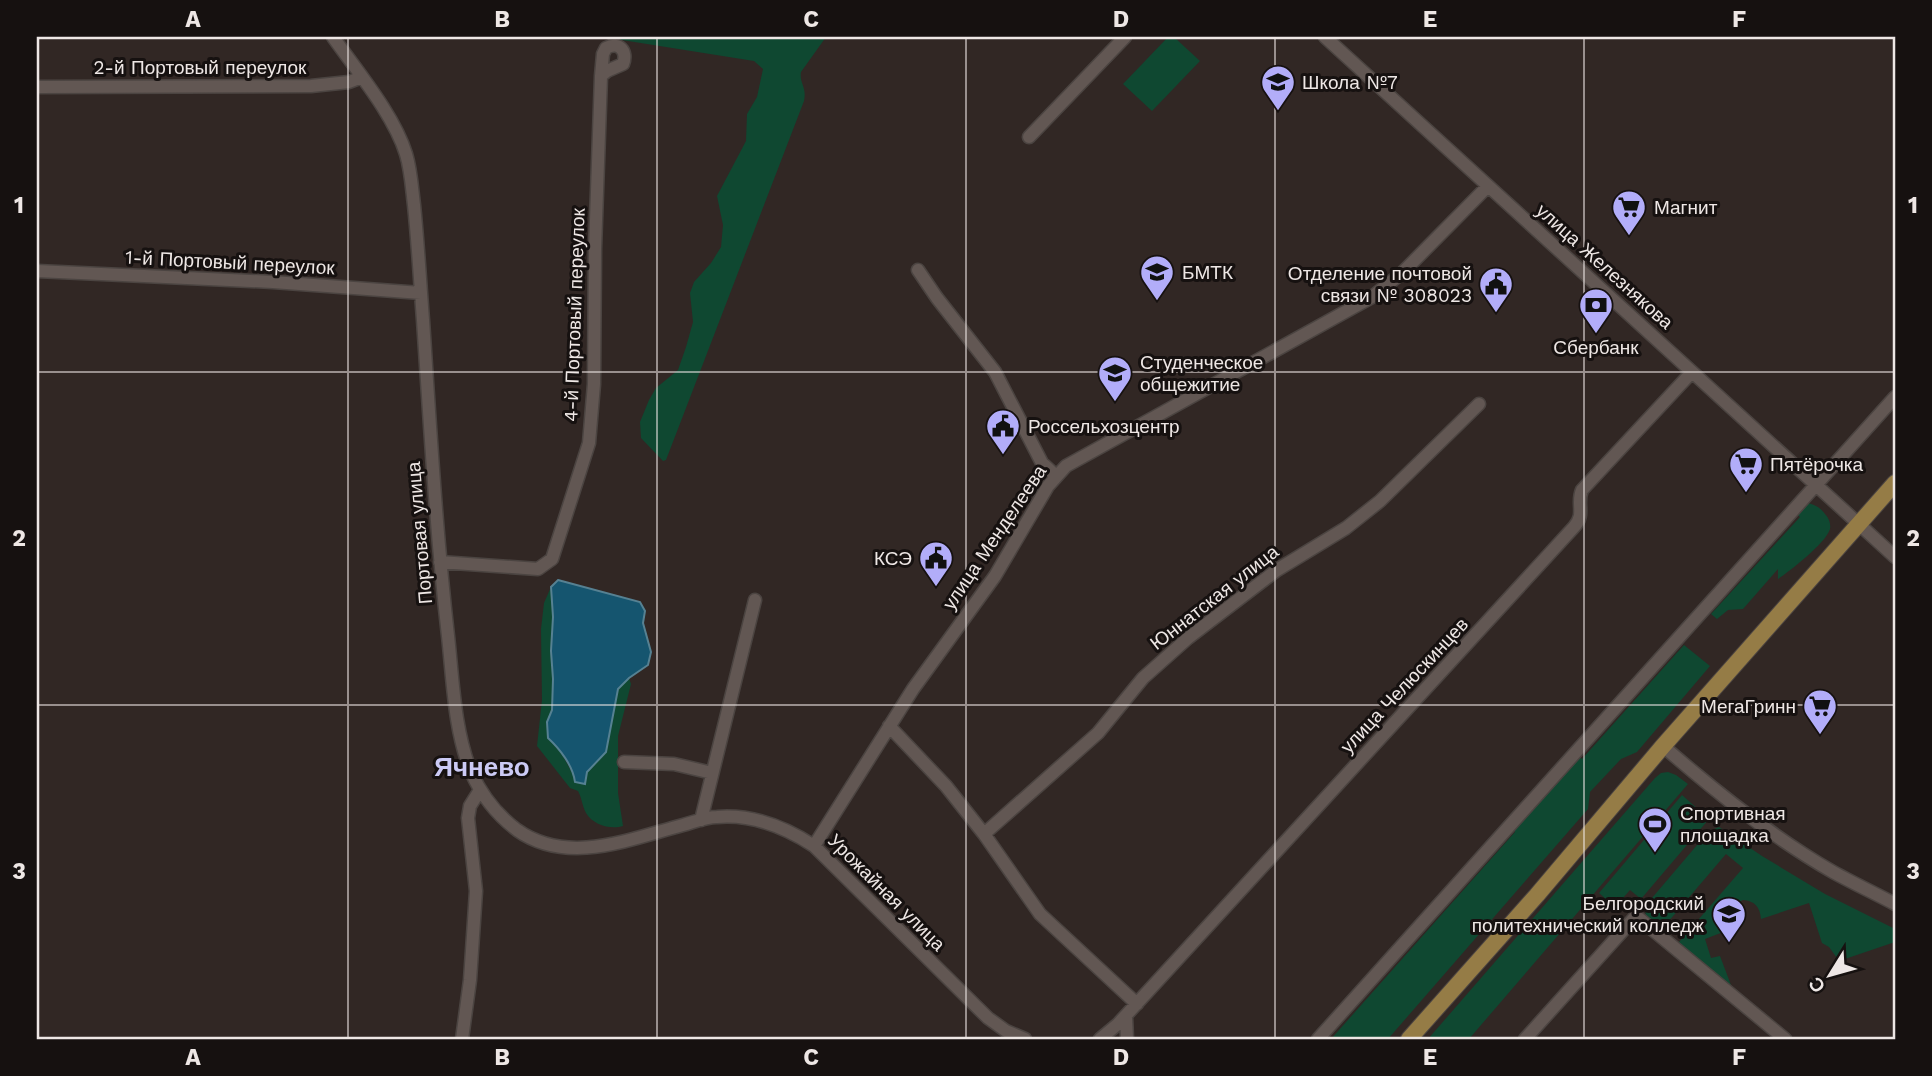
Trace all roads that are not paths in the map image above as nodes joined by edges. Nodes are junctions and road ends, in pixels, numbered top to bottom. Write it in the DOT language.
graph roads {
  1 [pos="333,37"];
  2 [pos="1125,37"];
  3 [pos="1325,37"];
  4 [pos="601,76"];
  5 [pos="362,77"];
  6 [pos="37,87"];
  7 [pos="1029,137"];
  8 [pos="1488,186"];
  9 [pos="918,270"];
  10 [pos="37,271"];
  11 [pos="421,293"];
  12 [pos="1692,372"];
  13 [pos="1895,397"];
  14 [pos="1479,404"];
  15 [pos="1056,476"];
  16 [pos="1895,483"];
  17 [pos="1815,485"];
  18 [pos="1859,524"];
  19 [pos="1895,557"];
  20 [pos="440,562"];
  21 [pos="755,600"];
  22 [pos="889,726"];
  23 [pos="1663,746"];
  24 [pos="624,762"];
  25 [pos="712,773"];
  26 [pos="480,790"];
  27 [pos="701,820"];
  28 [pos="984,834"];
  29 [pos="814,846"];
  30 [pos="1895,904"];
  31 [pos="1137,1004"];
  32 [pos="988,1018"];
  33 [pos="1122,1020"];
  34 [pos="462,1039"];
  35 [pos="1008,1039"];
  36 [pos="1025,1039"];
  37 [pos="1101,1039"];
  38 [pos="1114,1039"];
  39 [pos="1127,1039"];
  40 [pos="1318,1039"];
  41 [pos="1409,1039"];
  42 [pos="1524,1039"];
  43 [pos="1783,1039"];
  1 -- 5 [label="street, Портовая улица"];
  2 -- 7 [label="street"];
  3 -- 8 [label="street, улица Железнякова"];
  4 -- 20 [label="street, 4-й Портовый переулок"];
  5 -- 6 [label="street, 2-й Портовый переулок"];
  5 -- 11 [label="street, Портовая улица"];
  8 -- 12 [label="street, улица Железнякова"];
  8 -- 15 [label="street, улица Менделеева"];
  9 -- 15 [label="street"];
  10 -- 11 [label="street, 1-й Портовый переулок"];
  11 -- 20 [label="street, Портовая улица"];
  12 -- 17 [label="street, улица Железнякова"];
  12 -- 31 [label="street, улица Челюскинцев"];
  13 -- 17 [label="street"];
  14 -- 28 [label="street, Юннатская улица"];
  15 -- 22 [label="street, улица Менделеева"];
  16 -- 18 [label="main road"];
  17 -- 18 [label="street, улица Железнякова"];
  17 -- 40 [label="street"];
  18 -- 19 [label="street, улица Железнякова"];
  18 -- 23 [label="main road"];
  20 -- 26 [label="street, Портовая улица"];
  21 -- 25 [label="street"];
  22 -- 28 [label="street"];
  22 -- 29 [label="street, улица Менделеева"];
  23 -- 30 [label="street"];
  23 -- 41 [label="main road"];
  24 -- 25 [label="street"];
  25 -- 27 [label="street"];
  26 -- 27 [label="street, Урожайная улица"];
  26 -- 34 [label="street"];
  27 -- 29 [label="street, Урожайная улица"];
  28 -- 31 [label="street"];
  29 -- 32 [label="street, Урожайная улица"];
  31 -- 33 [label="street, улица Челюскинцев"];
  32 -- 35 [label="street"];
  32 -- 36 [label="street, Урожайная улица"];
  33 -- 37 [label="street, улица Челюскинцев"];
  33 -- 38 [label="street"];
  33 -- 39 [label="street"];
  42 -- 43 [label="street"];
}
